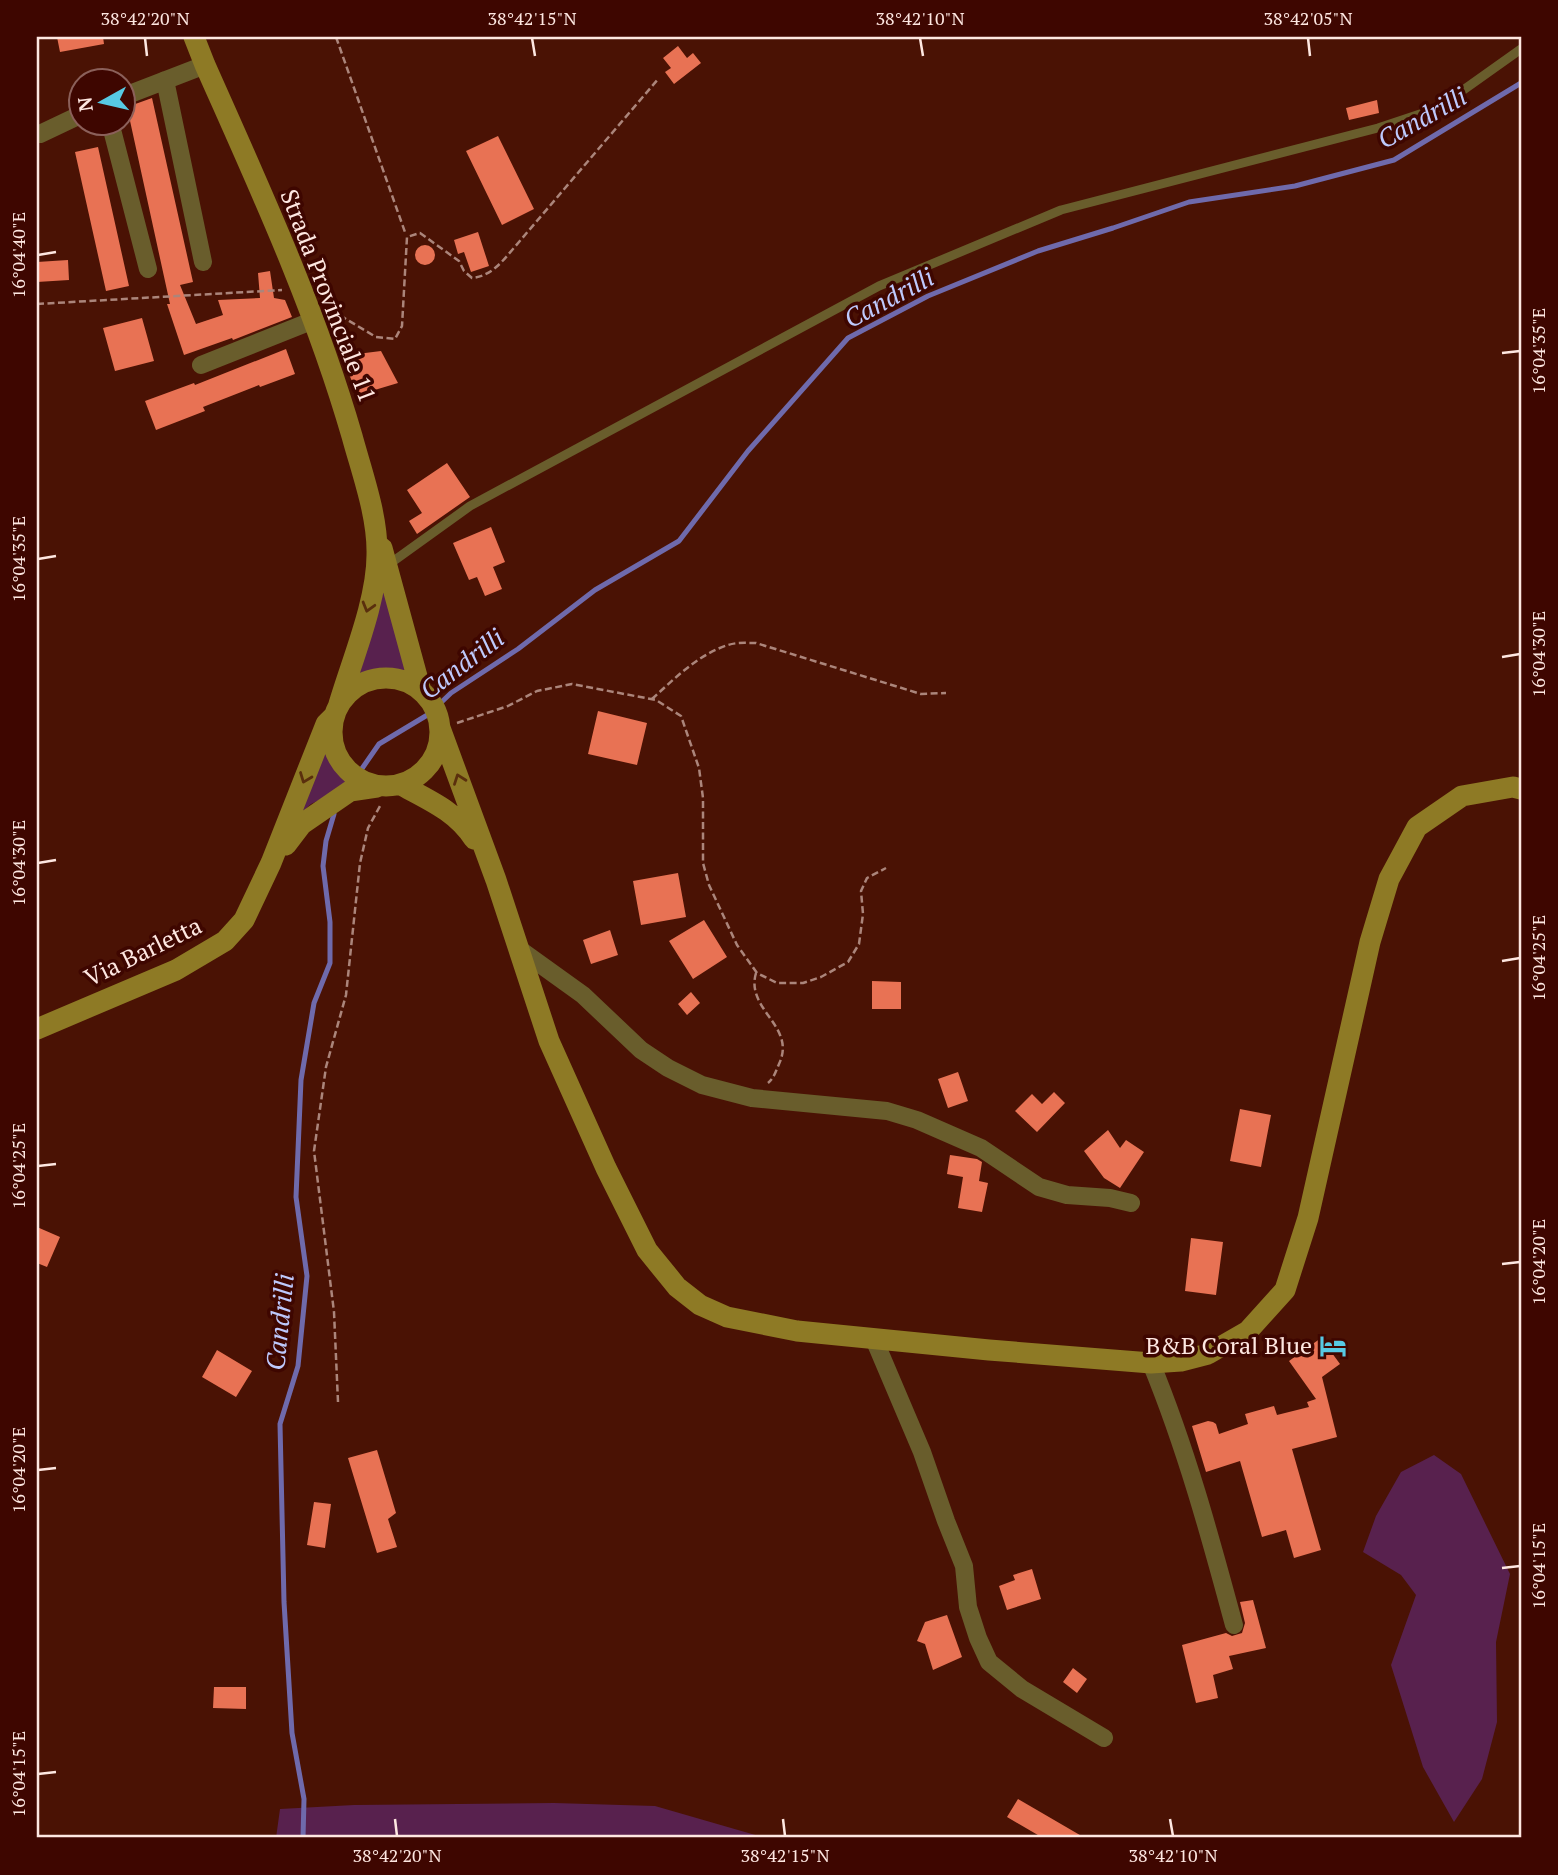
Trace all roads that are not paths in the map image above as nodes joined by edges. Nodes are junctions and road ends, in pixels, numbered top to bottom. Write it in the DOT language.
graph roads {
  1 [pos="194,37"];
  2 [pos="1521,49"];
  3 [pos="205,65"];
  4 [pos="165,80"];
  5 [pos="136,91"];
  6 [pos="66,122"];
  7 [pos="40,134"];
  8 [pos="114,136"];
  9 [pos="203,262"];
  10 [pos="148,270"];
  11 [pos="314,320"];
  12 [pos="201,365"];
  13 [pos="372,516"];
  14 [pos="388,565"];
  15 [pos="433,708"];
  16 [pos="336,710"];
  17 [pos="390,786"];
  18 [pos="1521,789"];
  19 [pos="271,863"];
  20 [pos="493,873"];
  21 [pos="519,949"];
  22 [pos="37,1028"];
  23 [pos="1130,1203"];
  24 [pos="874,1339"];
  25 [pos="1151,1363"];
  26 [pos="1234,1625"];
  27 [pos="1104,1738"];
  1 -- 3 [label="street, Strada Provinciale 11"];
  2 -- 14 [label="lane"];
  3 -- 4 [label="street"];
  3 -- 11 [label="street, Strada Provinciale 11"];
  4 -- 5 [label="street"];
  4 -- 9 [label="street"];
  6 -- 7 [label="street"];
  8 -- 10 [label="street"];
  11 -- 12 [label="street"];
  11 -- 13 [label="street, Strada Provinciale 11"];
  13 -- 14 [label="street"];
  13 -- 16 [label="street, Strada Provinciale 11, one-way"];
  14 -- 15 [label="street"];
  15 -- 16 [label="street, Strada Provinciale 11"];
  15 -- 17 [label="street"];
  20 -- 15 [label="street, one-way"];
  16 -- 17 [label="street, Strada Provinciale 11"];
  16 -- 19 [label="street, Strada Provinciale 11, one-way"];
  17 -- 19 [label="street"];
  17 -- 20 [label="street, Strada Provinciale 11"];
  18 -- 25 [label="street"];
  19 -- 22 [label="street, Via Barletta"];
  20 -- 21 [label="street"];
  21 -- 23 [label="street"];
  21 -- 24 [label="street"];
  24 -- 25 [label="street"];
  24 -- 27 [label="street"];
  25 -- 26 [label="street"];
}
